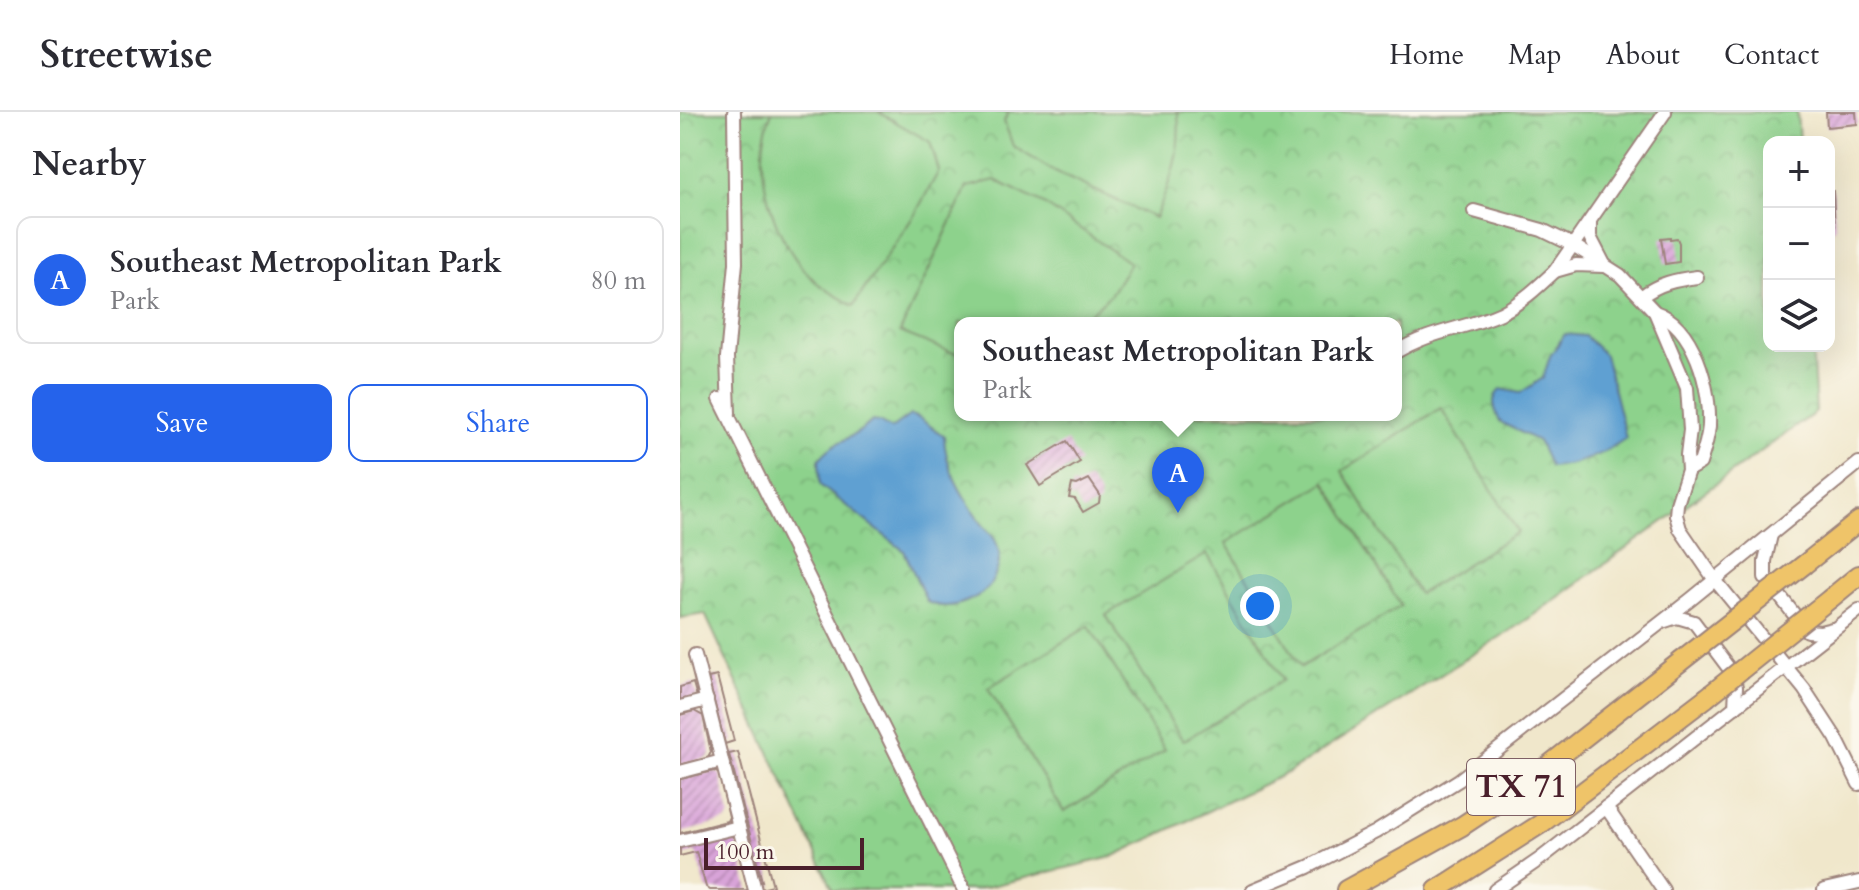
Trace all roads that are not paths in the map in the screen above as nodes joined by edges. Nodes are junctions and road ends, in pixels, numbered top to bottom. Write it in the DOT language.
graph roads {
  1 [pos="734,112"];
  2 [pos="1665,112"];
  3 [pos="1474,211"];
  4 [pos="1590,221"];
  5 [pos="1573,245"];
  6 [pos="1606,266"];
  7 [pos="1555,271"];
  8 [pos="1697,277"];
  9 [pos="1642,296"];
  10 [pos="1655,312"];
  11 [pos="1402,349"];
  12 [pos="1704,382"];
  13 [pos="1687,388"];
  14 [pos="720,399"];
  15 [pos="729,417"];
  16 [pos="1859,463"];
  17 [pos="1688,470"];
  18 [pos="1859,521"];
  19 [pos="1771,535"];
  20 [pos="1859,575"];
  21 [pos="1715,580"];
  22 [pos="1859,610"];
  23 [pos="1662,622"];
  24 [pos="1836,628"];
  25 [pos="695,655"];
  26 [pos="1787,666"];
  27 [pos="707,700"];
  28 [pos="680,707"];
  29 [pos="1735,707"];
  30 [pos="722,761"];
  31 [pos="680,772"];
  32 [pos="1859,784"];
  33 [pos="1606,807"];
  34 [pos="739,827"];
  35 [pos="680,841"];
  36 [pos="1859,882"];
  37 [pos="755,890"];
  38 [pos="964,890"];
  39 [pos="1253,890"];
  40 [pos="1346,890"];
  41 [pos="1437,890"];
  42 [pos="1495,890"];
  43 [pos="1663,890"];
  44 [pos="1824,890"];
  1 -- 15 [label="street"];
  2 -- 4 [label="street"];
  3 -- 5 [label="street"];
  4 -- 5 [label="street"];
  4 -- 6 [label="street"];
  5 -- 6 [label="street"];
  5 -- 7 [label="street"];
  6 -- 7 [label="street"];
  6 -- 9 [label="street"];
  7 -- 11 [label="street"];
  8 -- 9 [label="street"];
  9 -- 10 [label="street"];
  10 -- 12 [label="street"];
  10 -- 13 [label="street"];
  12 -- 13 [label="street"];
  12 -- 17 [label="street"];
  13 -- 17 [label="street"];
  14 -- 15 [label="street"];
  15 -- 38 [label="street"];
  16 -- 19 [label="street"];
  17 -- 21 [label="street"];
  18 -- 40 [label="highway, TX 71, bridge"];
  19 -- 21 [label="street"];
  19 -- 24 [label="street"];
  20 -- 41 [label="highway, TX 71, bridge"];
  21 -- 23 [label="street"];
  21 -- 26 [label="street"];
  22 -- 24 [label="street"];
  23 -- 29 [label="street"];
  23 -- 39 [label="street"];
  24 -- 26 [label="street"];
  25 -- 27 [label="street"];
  26 -- 29 [label="street"];
  26 -- 32 [label="street"];
  27 -- 28 [label="street"];
  27 -- 30 [label="street"];
  29 -- 33 [label="street"];
  30 -- 31 [label="street"];
  30 -- 34 [label="street"];
  33 -- 42 [label="street"];
  33 -- 43 [label="street"];
  34 -- 35 [label="street"];
  34 -- 37 [label="street"];
  36 -- 44 [label="street"];
}
